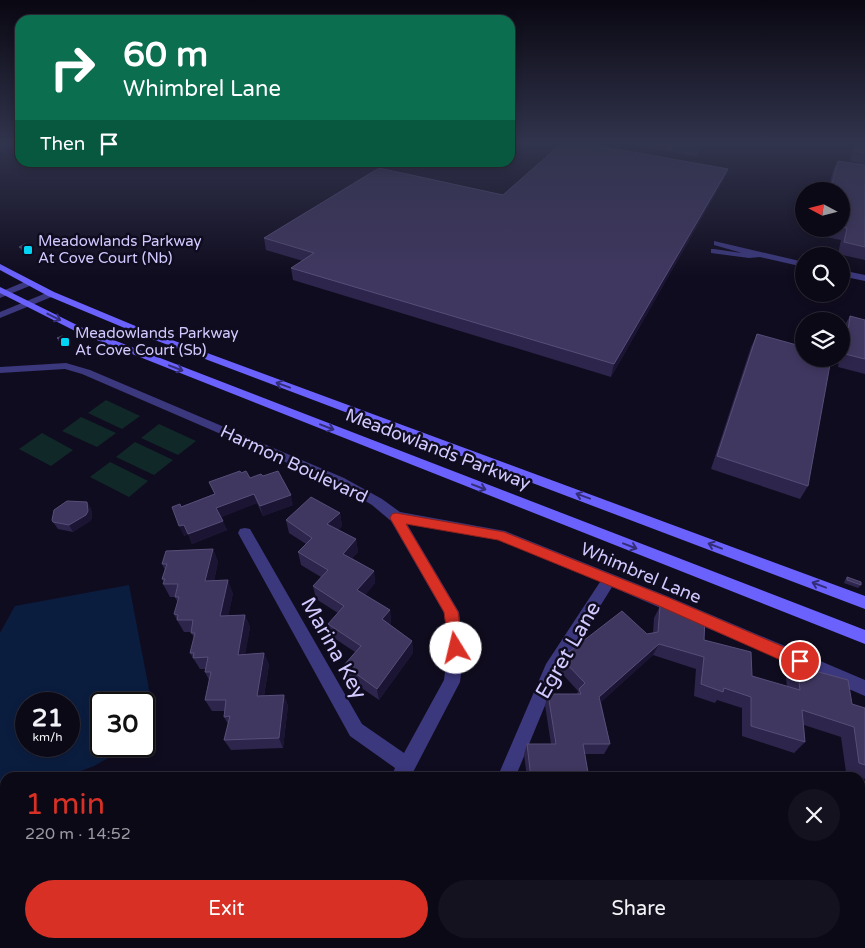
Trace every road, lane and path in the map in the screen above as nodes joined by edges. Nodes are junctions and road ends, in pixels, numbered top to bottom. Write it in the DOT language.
graph roads {
  1 [pos="715,247"];
  2 [pos="795,263"];
  3 [pos="0,267"];
  4 [pos="850,275"];
  5 [pos="865,278"];
  6 [pos="29,283"];
  7 [pos="2,293"];
  8 [pos="51,294"];
  9 [pos="27,304"];
  10 [pos="0,315"];
  11 [pos="0,370"];
  12 [pos="396,518"];
  13 [pos="244,532"];
  14 [pos="609,580"];
  15 [pos="865,603"];
  16 [pos="865,637"];
  17 [pos="865,688"];
  18 [pos="403,771"];
  19 [pos="509,772"];
  1 -- 2 [label="street"];
  3 -- 6 [label="main road, Meadowlands Parkway"];
  4 -- 5 [label="street"];
  6 -- 7 [label="street"];
  6 -- 8 [label="main road, Meadowlands Parkway"];
  7 -- 9 [label="main road, Meadowlands Parkway"];
  8 -- 9 [label="street"];
  15 -- 8 [label="main road, Meadowlands Parkway, one-way"];
  9 -- 10 [label="street"];
  9 -- 16 [label="main road, Meadowlands Parkway, one-way"];
  11 -- 12 [label="street, Harmon Boulevard"];
  12 -- 14 [label="street, Whimbrel Lane"];
  12 -- 18 [label="street, Harmon Boulevard"];
  13 -- 18 [label="street, Marina Key"];
  14 -- 17 [label="street, Whimbrel Lane"];
  14 -- 19 [label="street, Egret Lane"];
}
